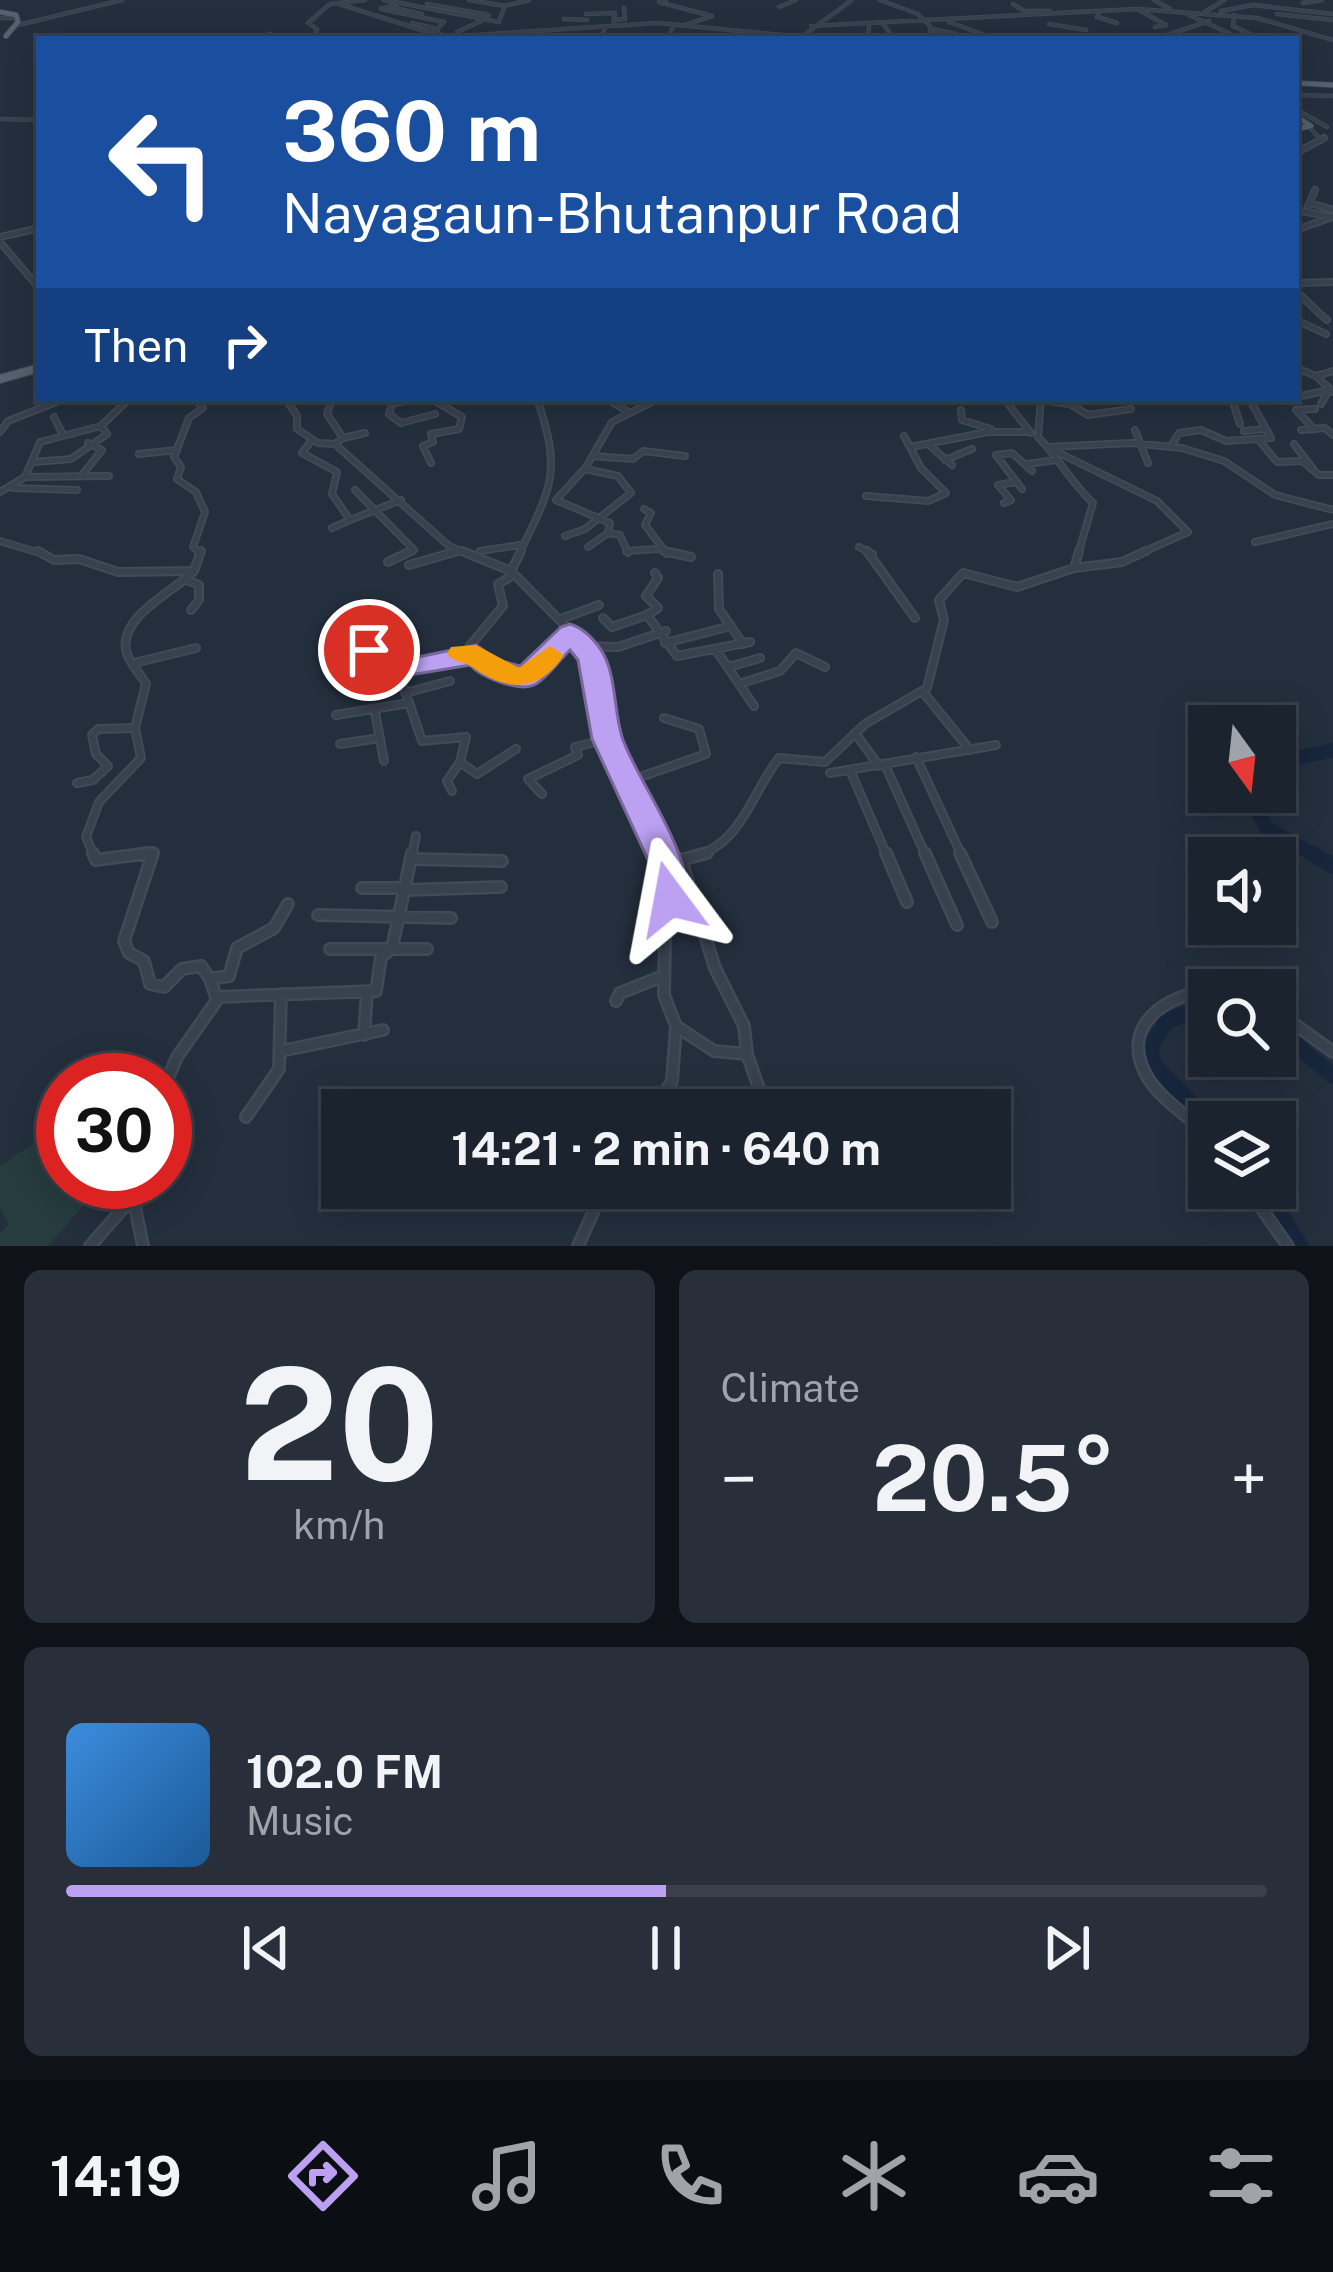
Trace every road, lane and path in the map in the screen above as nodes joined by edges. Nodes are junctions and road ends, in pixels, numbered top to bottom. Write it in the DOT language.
graph roads {
  1 [pos="122,0"];
  2 [pos="364,0"];
  3 [pos="385,0"];
  4 [pos="408,0"];
  5 [pos="469,0"];
  6 [pos="512,0"];
  7 [pos="529,0"];
  8 [pos="666,0"];
  9 [pos="796,0"];
  10 [pos="852,0"];
  11 [pos="879,0"];
  12 [pos="1154,0"];
  13 [pos="1224,0"];
  14 [pos="1322,0"];
  15 [pos="1048,1"];
  16 [pos="1118,1"];
  17 [pos="398,2"];
  18 [pos="520,2"];
  19 [pos="1211,3"];
  20 [pos="1303,3"];
  21 [pos="339,4"];
  22 [pos="1013,4"];
  23 [pos="505,6"];
  24 [pos="779,7"];
  25 [pos="384,8"];
  26 [pos="624,8"];
  27 [pos="1104,9"];
  28 [pos="1137,9"];
  29 [pos="432,10"];
  30 [pos="1043,10"];
  31 [pos="410,11"];
  32 [pos="1175,11"];
  33 [pos="1058,12"];
  34 [pos="1205,12"];
  35 [pos="1278,12"];
  36 [pos="1222,13"];
  37 [pos="455,14"];
  38 [pos="0,15"];
  39 [pos="488,15"];
  40 [pos="1235,15"];
  41 [pos="588,16"];
  42 [pos="1333,17"];
  43 [pos="384,19"];
  44 [pos="563,19"];
  45 [pos="481,20"];
  46 [pos="931,20"];
  47 [pos="947,20"];
  48 [pos="1066,20"];
  49 [pos="736,21"];
  50 [pos="1209,21"];
  51 [pos="16,22"];
  52 [pos="408,22"];
  53 [pos="499,22"];
  54 [pos="722,22"];
  55 [pos="613,23"];
  56 [pos="1117,23"];
  57 [pos="1049,24"];
  58 [pos="579,26"];
  59 [pos="606,26"];
  60 [pos="811,26"];
  61 [pos="869,26"];
  62 [pos="884,26"];
  63 [pos="1060,26"];
  64 [pos="673,27"];
  65 [pos="682,27"];
  66 [pos="1155,27"];
  67 [pos="511,29"];
  68 [pos="728,29"];
  69 [pos="745,30"];
  70 [pos="1087,30"];
  71 [pos="456,32"];
  72 [pos="434,33"];
  73 [pos="270,34"];
  74 [pos="931,34"];
  75 [pos="602,35"];
  76 [pos="891,35"];
  77 [pos="1070,35"];
  78 [pos="275,36"];
  79 [pos="314,36"];
  80 [pos="452,36"];
  81 [pos="594,36"];
  82 [pos="607,36"];
  83 [pos="669,36"];
  84 [pos="787,36"];
  85 [pos="803,36"];
  86 [pos="868,36"];
  87 [pos="988,36"];
  88 [pos="1164,36"];
  89 [pos="1235,36"];
  90 [pos="1249,36"];
  91 [pos="3,37"];
  92 [pos="1333,40"];
  93 [pos="1299,83"];
  94 [pos="1333,85"];
  95 [pos="1299,94"];
  96 [pos="1333,96"];
  97 [pos="1299,114"];
  98 [pos="1299,115"];
  99 [pos="0,118"];
  100 [pos="36,120"];
  101 [pos="1310,126"];
  102 [pos="1328,128"];
  103 [pos="1299,129"];
  104 [pos="1319,143"];
  105 [pos="1333,148"];
  106 [pos="1299,152"];
  107 [pos="1315,190"];
  108 [pos="1308,206"];
  109 [pos="1299,209"];
  110 [pos="1333,210"];
  111 [pos="36,229"];
  112 [pos="1299,229"];
  113 [pos="0,240"];
  114 [pos="1299,283"];
  115 [pos="1331,284"];
  116 [pos="36,285"];
  117 [pos="1299,294"];
  118 [pos="1327,320"];
  119 [pos="1299,322"];
  120 [pos="1326,334"];
  121 [pos="36,369"];
  122 [pos="1299,369"];
  123 [pos="1333,371"];
  124 [pos="1316,376"];
  125 [pos="0,379"];
  126 [pos="1331,391"];
  127 [pos="1299,396"];
  128 [pos="56,402"];
  129 [pos="126,402"];
  130 [pos="196,402"];
  131 [pos="288,402"];
  132 [pos="331,402"];
  133 [pos="394,402"];
  134 [pos="437,402"];
  135 [pos="538,402"];
  136 [pos="612,402"];
  137 [pos="650,402"];
  138 [pos="1006,402"];
  139 [pos="1041,402"];
  140 [pos="1056,402"];
  141 [pos="1232,402"];
  142 [pos="1251,402"];
  143 [pos="1131,409"];
  144 [pos="961,410"];
  145 [pos="627,411"];
  146 [pos="435,414"];
  147 [pos="55,417"];
  148 [pos="101,426"];
  149 [pos="1265,429"];
  150 [pos="1315,429"];
  151 [pos="1135,430"];
  152 [pos="1301,430"];
  153 [pos="994,431"];
  154 [pos="0,432"];
  155 [pos="62,433"];
  156 [pos="365,433"];
  157 [pos="1033,434"];
  158 [pos="1333,435"];
  159 [pos="904,436"];
  160 [pos="343,438"];
  161 [pos="311,440"];
  162 [pos="1258,440"];
  163 [pos="88,443"];
  164 [pos="335,444"];
  165 [pos="928,444"];
  166 [pos="1143,444"];
  167 [pos="1294,444"];
  168 [pos="1171,446"];
  169 [pos="910,447"];
  170 [pos="1048,447"];
  171 [pos="972,449"];
  172 [pos="177,450"];
  173 [pos="139,454"];
  174 [pos="593,456"];
  175 [pos="685,456"];
  176 [pos="1056,460"];
  177 [pos="34,462"];
  178 [pos="430,463"];
  179 [pos="1148,463"];
  180 [pos="585,469"];
  181 [pos="1313,469"];
  182 [pos="82,475"];
  183 [pos="1333,475"];
  184 [pos="109,476"];
  185 [pos="25,477"];
  186 [pos="10,487"];
  187 [pos="76,490"];
  188 [pos="355,490"];
  189 [pos="0,493"];
  190 [pos="866,496"];
  191 [pos="551,499"];
  192 [pos="401,500"];
  193 [pos="1004,503"];
  194 [pos="644,508"];
  195 [pos="1333,510"];
  196 [pos="374,511"];
  197 [pos="350,520"];
  198 [pos="598,520"];
  199 [pos="1333,524"];
  200 [pos="332,528"];
  201 [pos="608,533"];
  202 [pos="565,536"];
  203 [pos="0,542"];
  204 [pos="1255,542"];
  205 [pos="520,545"];
  206 [pos="588,547"];
  207 [pos="860,547"];
  208 [pos="657,549"];
  209 [pos="480,550"];
  210 [pos="459,551"];
  211 [pos="691,557"];
  212 [pos="388,562"];
  213 [pos="409,565"];
  214 [pos="1074,568"];
  215 [pos="194,571"];
  216 [pos="512,573"];
  217 [pos="656,573"];
  218 [pos="718,574"];
  219 [pos="187,580"];
  220 [pos="599,605"];
  221 [pos="191,610"];
  222 [pos="646,615"];
  223 [pos="378,617"];
  224 [pos="603,618"];
  225 [pos="915,618"];
  226 [pos="561,619"];
  227 [pos="731,626"];
  228 [pos="662,632"];
  229 [pos="570,633"];
  230 [pos="374,634"];
  231 [pos="404,637"];
  232 [pos="329,639"];
  233 [pos="665,643"];
  234 [pos="585,646"];
  235 [pos="196,648"];
  236 [pos="716,650"];
  237 [pos="464,653"];
  238 [pos="760,658"];
  239 [pos="134,664"];
  240 [pos="398,667"];
  241 [pos="728,667"];
  242 [pos="825,667"];
  243 [pos="450,681"];
  244 [pos="740,684"];
  245 [pos="922,691"];
  246 [pos="405,693"];
  247 [pos="409,704"];
  248 [pos="754,706"];
  249 [pos="376,712"];
  250 [pos="335,715"];
  251 [pos="664,718"];
  252 [pos="135,728"];
  253 [pos="855,733"];
  254 [pos="380,738"];
  255 [pos="608,739"];
  256 [pos="340,744"];
  257 [pos="995,745"];
  258 [pos="516,749"];
  259 [pos="970,750"];
  260 [pos="916,757"];
  261 [pos="385,760"];
  262 [pos="460,762"];
  263 [pos="882,765"];
  264 [pos="850,770"];
  265 [pos="830,773"];
  266 [pos="626,782"];
  267 [pos="77,783"];
  268 [pos="452,790"];
  269 [pos="542,794"];
  270 [pos="416,836"];
  271 [pos="411,859"];
  272 [pos="681,860"];
  273 [pos="502,861"];
  274 [pos="666,864"];
  275 [pos="501,887"];
  276 [pos="362,888"];
  277 [pos="405,889"];
  278 [pos="907,902"];
  279 [pos="287,904"];
  280 [pos="318,915"];
  281 [pos="398,918"];
  282 [pos="451,918"];
  283 [pos="992,922"];
  284 [pos="957,925"];
  285 [pos="427,949"];
  286 [pos="330,950"];
  287 [pos="387,952"];
  288 [pos="665,976"];
  289 [pos="209,979"];
  290 [pos="1188,990"];
  291 [pos="367,992"];
  292 [pos="281,994"];
  293 [pos="217,997"];
  294 [pos="616,1001"];
  295 [pos="1296,1025"];
  296 [pos="676,1026"];
  297 [pos="383,1030"];
  298 [pos="364,1035"];
  299 [pos="280,1052"];
  300 [pos="1333,1052"];
  301 [pos="179,1053"];
  302 [pos="746,1054"];
  303 [pos="667,1089"];
  304 [pos="759,1089"];
  305 [pos="246,1118"];
  306 [pos="1188,1118"];
  307 [pos="123,1209"];
  308 [pos="136,1209"];
  309 [pos="595,1209"];
  310 [pos="1262,1209"];
  311 [pos="90,1246"];
  312 [pos="143,1246"];
  313 [pos="578,1246"];
  314 [pos="1288,1246"];
  1 -- 51 [label="street"];
  2 -- 21 [label="street"];
  3 -- 17 [label="street"];
  4 -- 39 [label="street"];
  5 -- 23 [label="street"];
  6 -- 18 [label="street"];
  7 -- 18 [label="street"];
  8 -- 65 [label="street"];
  9 -- 24 [label="street"];
  10 -- 60 [label="street"];
  11 -- 46 [label="street"];
  12 -- 32 [label="street"];
  13 -- 19 [label="street"];
  14 -- 20 [label="street"];
  15 -- 30 [label="street"];
  16 -- 27 [label="street"];
  17 -- 25 [label="street"];
  17 -- 29 [label="street"];
  18 -- 23 [label="street"];
  19 -- 34 [label="street"];
  21 -- 43 [label="street"];
  21 -- 79 [label="street"];
  22 -- 30 [label="street"];
  23 -- 53 [label="street"];
  25 -- 31 [label="street"];
  25 -- 43 [label="street"];
  25 -- 72 [label="street"];
  26 -- 55 [label="street"];
  27 -- 28 [label="street"];
  27 -- 33 [label="street"];
  27 -- 56 [label="street"];
  28 -- 32 [label="street"];
  28 -- 66 [label="street"];
  29 -- 31 [label="street"];
  29 -- 37 [label="street"];
  30 -- 33 [label="street"];
  31 -- 37 [label="street"];
  32 -- 34 [label="street"];
  32 -- 50 [label="street"];
  33 -- 47 [label="street"];
  33 -- 48 [label="street"];
  34 -- 36 [label="street"];
  35 -- 36 [label="street"];
  35 -- 40 [label="street"];
  35 -- 42 [label="street"];
  36 -- 40 [label="street"];
  37 -- 45 [label="street"];
  38 -- 51 [label="main road"];
  40 -- 90 [label="street"];
  40 -- 92 [label="street"];
  41 -- 44 [label="street"];
  41 -- 55 [label="street"];
  41 -- 58 [label="street"];
  43 -- 72 [label="street"];
  45 -- 53 [label="street"];
  45 -- 71 [label="street"];
  46 -- 47 [label="street"];
  46 -- 62 [label="street"];
  46 -- 74 [label="street"];
  47 -- 87 [label="street"];
  49 -- 69 [label="street"];
  50 -- 88 [label="street"];
  50 -- 89 [label="street"];
  51 -- 91 [label="main road"];
  52 -- 72 [label="street"];
  53 -- 67 [label="street"];
  54 -- 68 [label="street"];
  55 -- 59 [label="street"];
  55 -- 64 [label="street"];
  57 -- 63 [label="street"];
  58 -- 59 [label="street"];
  58 -- 67 [label="street"];
  59 -- 75 [label="street"];
  60 -- 61 [label="street"];
  60 -- 85 [label="street"];
  61 -- 62 [label="street"];
  61 -- 86 [label="street"];
  62 -- 76 [label="street"];
  63 -- 70 [label="street"];
  63 -- 77 [label="street"];
  64 -- 65 [label="street"];
  64 -- 83 [label="street"];
  65 -- 68 [label="street"];
  67 -- 80 [label="street"];
  68 -- 69 [label="street"];
  69 -- 84 [label="street"];
  73 -- 78 [label="street"];
  75 -- 81 [label="street"];
  75 -- 82 [label="street"];
  93 -- 94 [label="main road"];
  95 -- 96 [label="street"];
  97 -- 102 [label="street"];
  98 -- 101 [label="main road"];
  99 -- 100 [label="street"];
  101 -- 102 [label="street"];
  101 -- 103 [label="main road"];
  101 -- 104 [label="street"];
  104 -- 105 [label="street"];
  104 -- 106 [label="street"];
  107 -- 108 [label="street"];
  108 -- 109 [label="street"];
  108 -- 110 [label="street"];
  108 -- 112 [label="street"];
  111 -- 113 [label="street"];
  113 -- 116 [label="street"];
  114 -- 115 [label="street"];
  117 -- 118 [label="street"];
  119 -- 120 [label="street"];
  121 -- 125 [label="main road"];
  122 -- 124 [label="street"];
  123 -- 124 [label="street"];
  124 -- 126 [label="street"];
  126 -- 127 [label="street"];
  126 -- 150 [label="street"];
  128 -- 154 [label="street"];
  129 -- 148 [label="street"];
  130 -- 172 [label="street"];
  131 -- 161 [label="street"];
  132 -- 160 [label="street"];
  133 -- 146 [label="street"];
  134 -- 178 [label="street"];
  135 -- 191 [label="street"];
  136 -- 145 [label="street"];
  137 -- 145 [label="street"];
  138 -- 157 [label="street"];
  139 -- 157 [label="street"];
  140 -- 143 [label="street"];
  141 -- 149 [label="street"];
  142 -- 149 [label="street"];
  144 -- 153 [label="street"];
  145 -- 174 [label="street"];
  147 -- 155 [label="street"];
  148 -- 155 [label="street"];
  148 -- 163 [label="street"];
  149 -- 162 [label="street"];
  150 -- 152 [label="street"];
  150 -- 158 [label="street"];
  151 -- 166 [label="street"];
  153 -- 157 [label="street"];
  153 -- 165 [label="street"];
  155 -- 177 [label="street"];
  156 -- 160 [label="street"];
  157 -- 170 [label="street"];
  159 -- 169 [label="street"];
  160 -- 164 [label="street"];
  161 -- 164 [label="street"];
  161 -- 197 [label="street"];
  162 -- 168 [label="street"];
  162 -- 181 [label="street"];
  163 -- 177 [label="street"];
  163 -- 182 [label="street"];
  164 -- 192 [label="street"];
  165 -- 169 [label="street"];
  165 -- 171 [label="street"];
  166 -- 168 [label="street"];
  166 -- 170 [label="street"];
  166 -- 179 [label="street"];
  167 -- 181 [label="street"];
  168 -- 195 [label="street"];
  169 -- 190 [label="street"];
  170 -- 176 [label="street"];
  170 -- 214 [label="street"];
  172 -- 173 [label="street"];
  172 -- 215 [label="street"];
  174 -- 175 [label="street"];
  174 -- 180 [label="street"];
  176 -- 193 [label="street"];
  176 -- 214 [label="street"];
  177 -- 185 [label="street"];
  180 -- 191 [label="street"];
  180 -- 198 [label="street"];
  181 -- 183 [label="street"];
  182 -- 184 [label="street"];
  182 -- 185 [label="street"];
  185 -- 186 [label="street"];
  186 -- 187 [label="street"];
  186 -- 189 [label="street"];
  188 -- 196 [label="street"];
  191 -- 198 [label="street"];
  191 -- 205 [label="street"];
  192 -- 196 [label="street"];
  192 -- 210 [label="street"];
  194 -- 208 [label="street"];
  196 -- 197 [label="street"];
  196 -- 212 [label="street"];
  197 -- 200 [label="street"];
  198 -- 201 [label="street"];
  198 -- 202 [label="street"];
  199 -- 204 [label="street"];
  201 -- 206 [label="street"];
  201 -- 208 [label="street"];
  203 -- 215 [label="street"];
  205 -- 209 [label="street"];
  205 -- 216 [label="street"];
  207 -- 225 [label="street"];
  208 -- 211 [label="street"];
  210 -- 213 [label="street"];
  210 -- 216 [label="street"];
  214 -- 245 [label="street"];
  215 -- 219 [label="street"];
  216 -- 226 [label="street"];
  216 -- 237 [label="street"];
  217 -- 222 [label="street"];
  218 -- 227 [label="street"];
  219 -- 221 [label="street"];
  219 -- 239 [label="street"];
  220 -- 226 [label="street"];
  222 -- 224 [label="street"];
  222 -- 228 [label="street"];
  223 -- 230 [label="street"];
  226 -- 229 [label="street"];
  227 -- 233 [label="street"];
  227 -- 236 [label="street"];
  228 -- 233 [label="street"];
  228 -- 234 [label="street"];
  229 -- 234 [label="street"];
  229 -- 237 [label="street"];
  230 -- 231 [label="street"];
  230 -- 232 [label="street"];
  230 -- 240 [label="street"];
  233 -- 236 [label="street"];
  234 -- 255 [label="street"];
  235 -- 239 [label="street"];
  236 -- 241 [label="street"];
  237 -- 240 [label="street"];
  238 -- 241 [label="street"];
  239 -- 252 [label="street"];
  240 -- 246 [label="street"];
  241 -- 244 [label="street"];
  242 -- 244 [label="street"];
  243 -- 246 [label="street"];
  244 -- 248 [label="street"];
  245 -- 253 [label="street"];
  245 -- 259 [label="street"];
  246 -- 247 [label="street"];
  247 -- 249 [label="street"];
  247 -- 262 [label="street"];
  249 -- 250 [label="street"];
  249 -- 254 [label="street"];
  251 -- 266 [label="street"];
  252 -- 267 [label="street"];
  252 -- 289 [label="street"];
  253 -- 263 [label="street"];
  253 -- 272 [label="street"];
  254 -- 256 [label="street"];
  254 -- 261 [label="street"];
  255 -- 266 [label="street"];
  255 -- 269 [label="street"];
  257 -- 259 [label="street"];
  258 -- 262 [label="street"];
  259 -- 260 [label="street"];
  260 -- 263 [label="street"];
  260 -- 283 [label="street"];
  262 -- 268 [label="street"];
  263 -- 264 [label="street"];
  263 -- 284 [label="street"];
  264 -- 265 [label="street"];
  264 -- 278 [label="street"];
  266 -- 274 [label="street"];
  270 -- 271 [label="street"];
  271 -- 273 [label="street"];
  271 -- 277 [label="street"];
  272 -- 274 [label="street"];
  272 -- 302 [label="street"];
  274 -- 288 [label="street"];
  275 -- 277 [label="street"];
  276 -- 277 [label="street"];
  277 -- 281 [label="street"];
  279 -- 289 [label="street"];
  280 -- 281 [label="street"];
  281 -- 282 [label="street"];
  281 -- 287 [label="street"];
  285 -- 287 [label="street"];
  286 -- 287 [label="street"];
  287 -- 291 [label="street"];
  288 -- 294 [label="street"];
  288 -- 296 [label="street"];
  289 -- 293 [label="street"];
  290 -- 306 [label="street"];
  291 -- 292 [label="street"];
  291 -- 298 [label="street"];
  292 -- 293 [label="street"];
  292 -- 299 [label="street"];
  293 -- 301 [label="street"];
  295 -- 300 [label="street"];
  296 -- 302 [label="street"];
  296 -- 303 [label="street"];
  297 -- 298 [label="street"];
  298 -- 299 [label="street"];
  299 -- 305 [label="street"];
  302 -- 304 [label="street"];
  307 -- 311 [label="street"];
  308 -- 312 [label="street"];
  309 -- 313 [label="street"];
  310 -- 314 [label="street"];
}
